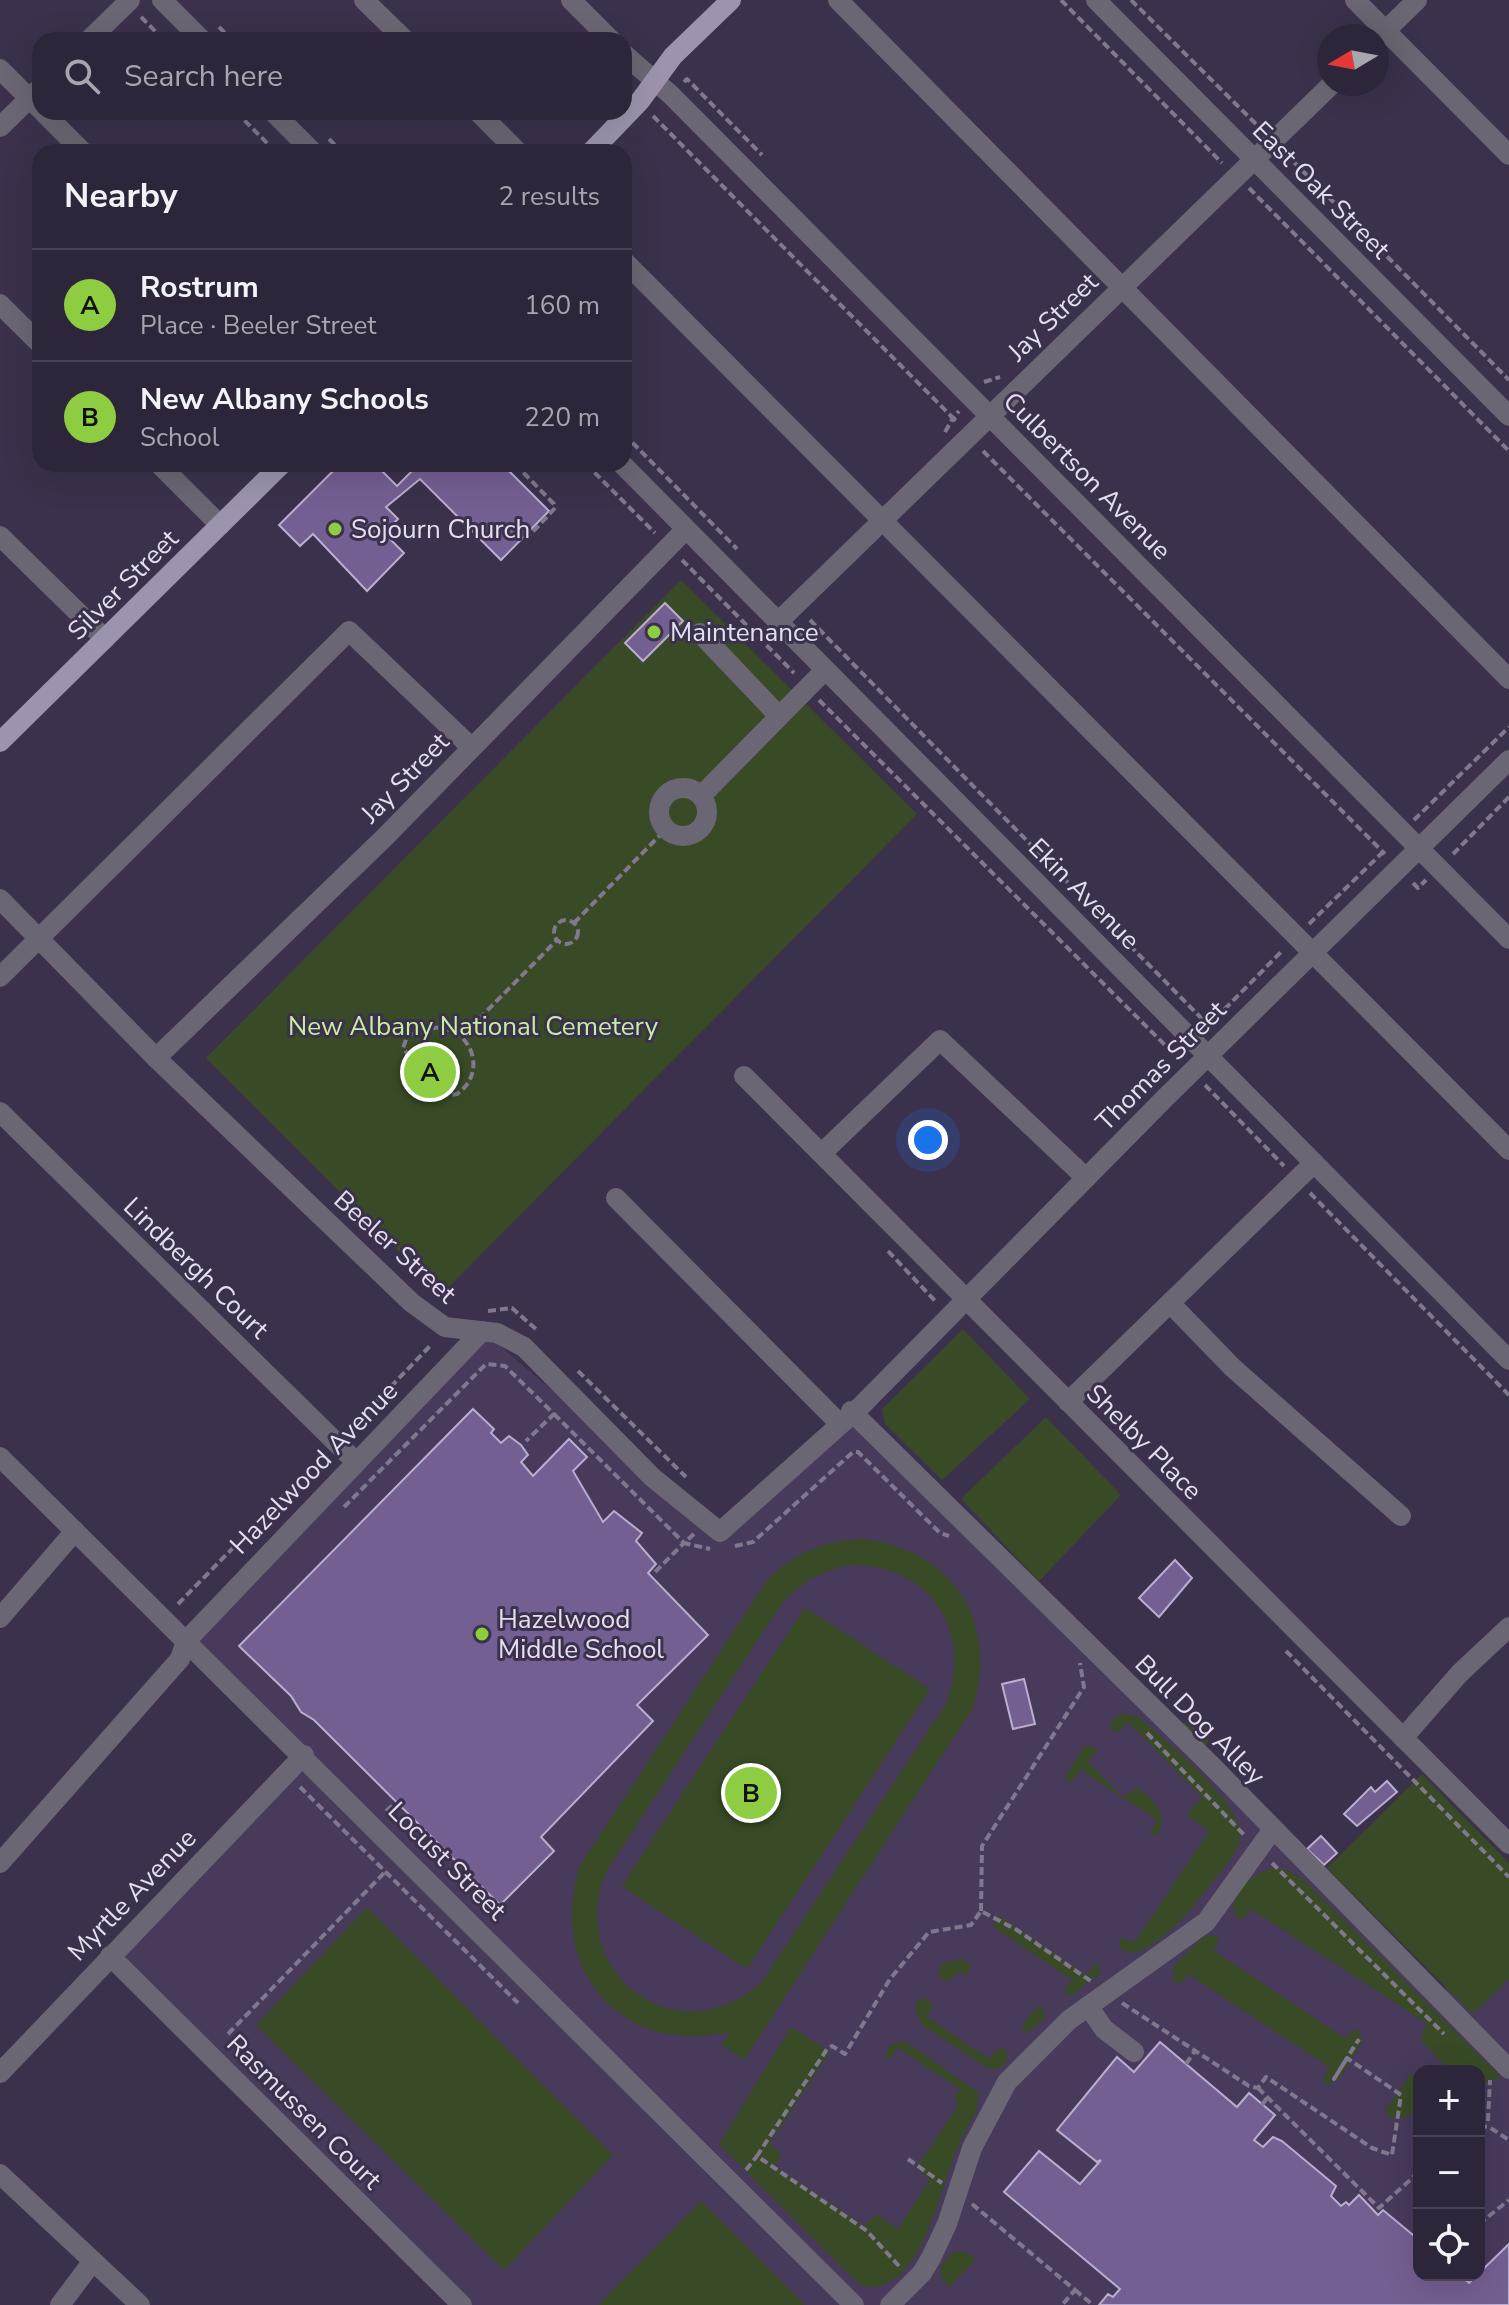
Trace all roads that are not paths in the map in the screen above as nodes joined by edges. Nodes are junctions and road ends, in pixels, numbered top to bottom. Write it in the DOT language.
graph roads {
  1 [pos="130,0"];
  2 [pos="162,0"];
  3 [pos="364,0"];
  4 [pos="571,0"];
  5 [pos="731,0"];
  6 [pos="838,0"];
  7 [pos="1096,0"];
  8 [pos="1355,0"];
  9 [pos="1417,0"];
  10 [pos="1373,24"];
  11 [pos="1389,27"];
  12 [pos="97,32"];
  13 [pos="194,32"];
  14 [pos="397,32"];
  15 [pos="603,32"];
  16 [pos="1389,42"];
  17 [pos="632,61"];
  18 [pos="0,69"];
  19 [pos="654,81"];
  20 [pos="1322,96"];
  21 [pos="32,97"];
  22 [pos="32,106"];
  23 [pos="632,109"];
  24 [pos="54,120"];
  25 [pos="281,120"];
  26 [pos="486,120"];
  27 [pos="622,120"];
  28 [pos="0,127"];
  29 [pos="76,144"];
  30 [pos="305,144"];
  31 [pos="510,144"];
  32 [pos="599,144"];
  33 [pos="1509,155"];
  34 [pos="1255,160"];
  35 [pos="632,269"];
  36 [pos="1121,288"];
  37 [pos="0,304"];
  38 [pos="32,336"];
  39 [pos="989,414"];
  40 [pos="1509,416"];
  41 [pos="167,472"];
  42 [pos="274,472"];
  43 [pos="630,472"];
  44 [pos="880,522"];
  45 [pos="220,525"];
  46 [pos="686,529"];
  47 [pos="0,536"];
  48 [pos="778,622"];
  49 [pos="700,633"];
  50 [pos="105,639"];
  51 [pos="825,670"];
  52 [pos="1509,679"];
  53 [pos="779,716"];
  54 [pos="0,742"];
  55 [pos="471,747"];
  56 [pos="1509,760"];
  57 [pos="701,796"];
  58 [pos="1423,849"];
  59 [pos="0,899"];
  60 [pos="38,937"];
  61 [pos="1509,939"];
  62 [pos="1314,951"];
  63 [pos="0,977"];
  64 [pos="1208,1056"];
  65 [pos="156,1058"];
  66 [pos="744,1076"];
  67 [pos="0,1112"];
  68 [pos="1509,1150"];
  69 [pos="822,1153"];
  70 [pos="1314,1163"];
  71 [pos="1086,1178"];
  72 [pos="616,1198"];
  73 [pos="966,1297"];
  74 [pos="1170,1303"];
  75 [pos="482,1331"];
  76 [pos="1509,1360"];
  77 [pos="1068,1402"];
  78 [pos="845,1417"];
  79 [pos="0,1457"];
  80 [pos="355,1461"];
  81 [pos="1401,1516"];
  82 [pos="75,1531"];
  83 [pos="0,1618"];
  84 [pos="1509,1627"];
  85 [pos="186,1641"];
  86 [pos="1403,1738"];
  87 [pos="304,1755"];
  88 [pos="1273,1829"];
  89 [pos="1509,1844"];
  90 [pos="0,1863"];
  91 [pos="110,1956"];
  92 [pos="1088,2006"];
  93 [pos="1134,2052"];
  94 [pos="1509,2069"];
  95 [pos="0,2073"];
  96 [pos="0,2174"];
  97 [pos="93,2261"];
  98 [pos="60,2305"];
  99 [pos="140,2305"];
  100 [pos="462,2305"];
  101 [pos="854,2305"];
  102 [pos="890,2305"];
  1 -- 12 [label="street"];
  2 -- 13 [label="street"];
  3 -- 14 [label="street"];
  4 -- 15 [label="street"];
  5 -- 19 [label="main road"];
  6 -- 36 [label="street"];
  7 -- 34 [label="street, East Oak Street"];
  8 -- 10 [label="street"];
  9 -- 11 [label="street"];
  16 -- 33 [label="street"];
  17 -- 19 [label="street, Culbertson Avenue"];
  18 -- 21 [label="street"];
  19 -- 23 [label="main road"];
  19 -- 39 [label="street, Culbertson Avenue"];
  20 -- 34 [label="street, Jay Street"];
  22 -- 28 [label="street"];
  24 -- 29 [label="street"];
  25 -- 30 [label="street"];
  26 -- 31 [label="street"];
  27 -- 32 [label="main road"];
  34 -- 36 [label="street, Jay Street"];
  34 -- 40 [label="street, East Oak Street"];
  35 -- 44 [label="street"];
  36 -- 39 [label="street, Jay Street"];
  36 -- 52 [label="street"];
  37 -- 38 [label="street"];
  39 -- 44 [label="street, Jay Street"];
  39 -- 58 [label="street, Culbertson Avenue"];
  41 -- 45 [label="street"];
  42 -- 45 [label="main road, Silver Street"];
  43 -- 46 [label="street, Ekin Avenue"];
  44 -- 48 [label="street, Jay Street"];
  44 -- 62 [label="street"];
  45 -- 50 [label="main road, Silver Street"];
  46 -- 48 [label="street, Ekin Avenue"];
  46 -- 55 [label="street, Jay Street"];
  47 -- 50 [label="street"];
  48 -- 51 [label="street, Ekin Avenue"];
  49 -- 53 [label="street"];
  50 -- 54 [label="main road, Silver Street"];
  51 -- 53 [label="street"];
  51 -- 64 [label="street, Ekin Avenue"];
  53 -- 57 [label="street"];
  55 -- 60 [label="street"];
  55 -- 65 [label="street, Jay Street"];
  56 -- 58 [label="street, Thomas Street"];
  57 -- 57 [label="street"];
  58 -- 61 [label="street, Culbertson Avenue"];
  58 -- 62 [label="street, Thomas Street"];
  59 -- 60 [label="street, Beeler Street"];
  60 -- 63 [label="street"];
  60 -- 65 [label="street, Beeler Street"];
  62 -- 64 [label="street, Thomas Street"];
  62 -- 68 [label="street"];
  64 -- 70 [label="street, Ekin Avenue"];
  64 -- 71 [label="street, Thomas Street"];
  65 -- 75 [label="street, Beeler Street"];
  66 -- 69 [label="street, Shelby Place"];
  67 -- 80 [label="street, Lindbergh Court"];
  69 -- 71 [label="street"];
  69 -- 73 [label="street, Shelby Place"];
  70 -- 74 [label="street"];
  70 -- 76 [label="street, Ekin Avenue"];
  71 -- 73 [label="street, Thomas Street"];
  72 -- 78 [label="street, Bull Dog Alley"];
  73 -- 77 [label="street, Shelby Place"];
  73 -- 78 [label="street, Thomas Street"];
  74 -- 77 [label="street"];
  74 -- 81 [label="street"];
  75 -- 78 [label="street, Beeler Street"];
  75 -- 80 [label="street, Hazelwood Avenue"];
  77 -- 86 [label="street, Shelby Place"];
  78 -- 88 [label="street, Bull Dog Alley"];
  79 -- 82 [label="street, Locust Street"];
  80 -- 85 [label="street, Hazelwood Avenue"];
  82 -- 83 [label="street"];
  82 -- 85 [label="street, Locust Street"];
  84 -- 86 [label="street"];
  85 -- 87 [label="street, Locust Street"];
  85 -- 90 [label="street, Hazelwood Avenue"];
  86 -- 89 [label="street, Shelby Place"];
  87 -- 91 [label="street, Myrtle Avenue"];
  87 -- 101 [label="street, Locust Street"];
  88 -- 92 [label="street"];
  88 -- 94 [label="street, Bull Dog Alley"];
  91 -- 95 [label="street, Myrtle Avenue"];
  91 -- 100 [label="street, Rasmussen Court"];
  92 -- 93 [label="street"];
  92 -- 102 [label="street"];
  96 -- 97 [label="street"];
  97 -- 98 [label="street"];
  97 -- 99 [label="street"];
}
